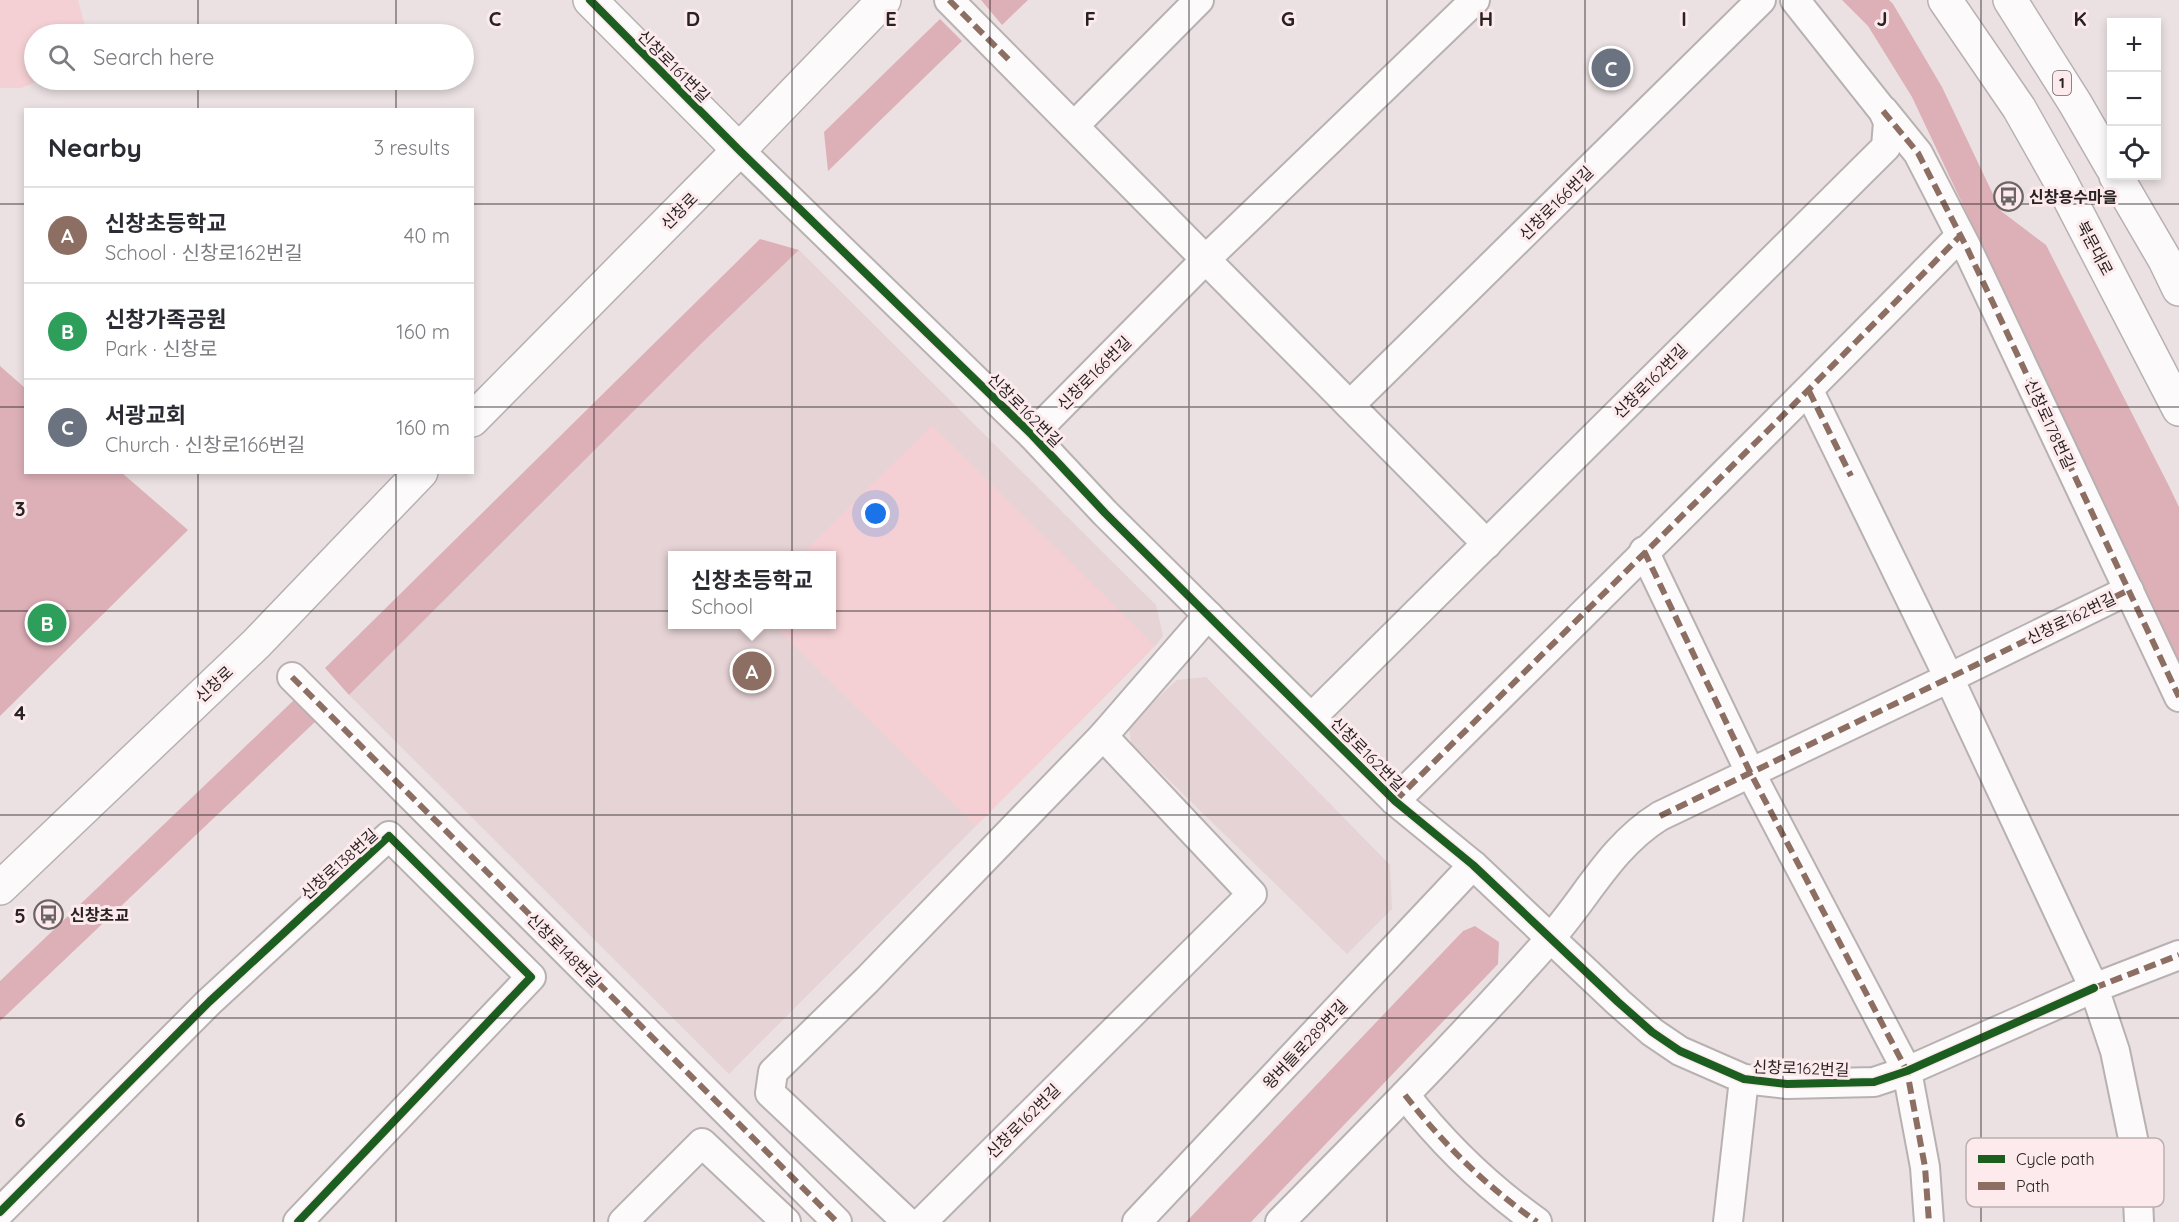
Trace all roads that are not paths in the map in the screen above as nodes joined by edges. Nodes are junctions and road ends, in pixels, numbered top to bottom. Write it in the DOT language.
graph roads {
  1 [pos="590,0"];
  2 [pos="884,0"];
  3 [pos="949,0"];
  4 [pos="1199,0"];
  5 [pos="1475,0"];
  6 [pos="1761,0"];
  7 [pos="1795,0"];
  8 [pos="1945,0"];
  9 [pos="2010,0"];
  10 [pos="1883,111"];
  11 [pos="1074,126"];
  12 [pos="739,150"];
  13 [pos="2107,158"];
  14 [pos="2118,180"];
  15 [pos="1960,236"];
  16 [pos="1206,259"];
  17 [pos="2179,289"];
  18 [pos="1809,391"];
  19 [pos="1350,405"];
  20 [pos="2179,409"];
  21 [pos="474,418"];
  22 [pos="1032,435"];
  23 [pos="419,474"];
  24 [pos="1487,544"];
  25 [pos="1644,551"];
  26 [pos="2129,590"];
  27 [pos="1208,615"];
  28 [pos="292,677"];
  29 [pos="1949,678"];
  30 [pos="2179,697"];
  31 [pos="1312,717"];
  32 [pos="1103,736"];
  33 [pos="1750,772"];
  34 [pos="1395,801"];
  35 [pos="1473,865"];
  36 [pos="0,888"];
  37 [pos="1550,939"];
  38 [pos="2179,955"];
  39 [pos="2094,988"];
  40 [pos="1907,1071"];
  41 [pos="1744,1079"];
  42 [pos="1405,1095"];
  43 [pos="2133,1138"];
  44 [pos="2138,1207"];
  45 [pos="6,1210"];
  46 [pos="298,1222"];
  47 [pos="623,1222"];
  48 [pos="786,1222"];
  49 [pos="837,1222"];
  50 [pos="907,1222"];
  51 [pos="922,1222"];
  52 [pos="1138,1222"];
  53 [pos="1280,1222"];
  54 [pos="1537,1222"];
  55 [pos="1728,1222"];
  56 [pos="1929,1222"];
  57 [pos="2139,1222"];
  1 -- 12 [label="main road, 신창로161번길"];
  2 -- 12 [label="main road, 신창로"];
  3 -- 11 [label="street"];
  4 -- 11 [label="street"];
  5 -- 16 [label="street, 신창로166번길"];
  6 -- 19 [label="street, 신창로166번길"];
  7 -- 10 [label="street"];
  8 -- 20 [label="main road, 북문대로"];
  9 -- 13 [label="main road, 1"];
  10 -- 15 [label="street, 신창로178번길"];
  10 -- 24 [label="street, 신창로162번길"];
  11 -- 16 [label="street"];
  12 -- 21 [label="main road, 신창로"];
  12 -- 22 [label="street, 신창로162번길"];
  14 -- 17 [label="main road"];
  15 -- 18 [label="street"];
  15 -- 26 [label="street, 신창로178번길"];
  16 -- 19 [label="street"];
  16 -- 22 [label="street, 신창로166번길"];
  18 -- 25 [label="street"];
  18 -- 29 [label="street"];
  19 -- 24 [label="street"];
  22 -- 27 [label="street, 신창로162번길"];
  23 -- 36 [label="main road, 신창로"];
  24 -- 31 [label="street, 신창로162번길"];
  25 -- 33 [label="street"];
  25 -- 34 [label="street"];
  26 -- 29 [label="street, 신창로162번길"];
  26 -- 30 [label="street, 신창로178번길"];
  27 -- 31 [label="street, 신창로162번길"];
  27 -- 32 [label="street"];
  28 -- 49 [label="street, 신창로148번길"];
  29 -- 33 [label="street, 신창로162번길"];
  29 -- 39 [label="street"];
  31 -- 34 [label="street, 신창로162번길"];
  32 -- 50 [label="street"];
  32 -- 51 [label="street, 신창로162번길"];
  33 -- 37 [label="street, 신창로162번길"];
  33 -- 40 [label="street"];
  34 -- 35 [label="street, 신창로162번길"];
  35 -- 37 [label="street, 신창로162번길"];
  35 -- 52 [label="street, 왕버들로289번길"];
  37 -- 41 [label="street, 신창로162번길"];
  37 -- 42 [label="street, 신창로162번길"];
  38 -- 39 [label="street, 신창로162번길"];
  39 -- 40 [label="street, 신창로162번길"];
  39 -- 43 [label="street"];
  40 -- 41 [label="street, 신창로162번길"];
  40 -- 56 [label="street"];
  41 -- 55 [label="street, 신창로162번길"];
  42 -- 53 [label="street, 신창로162번길"];
  42 -- 54 [label="street"];
  44 -- 57 [label="street"];
  45 -- 46 [label="street, 신창로138번길"];
  47 -- 48 [label="street"];
}
